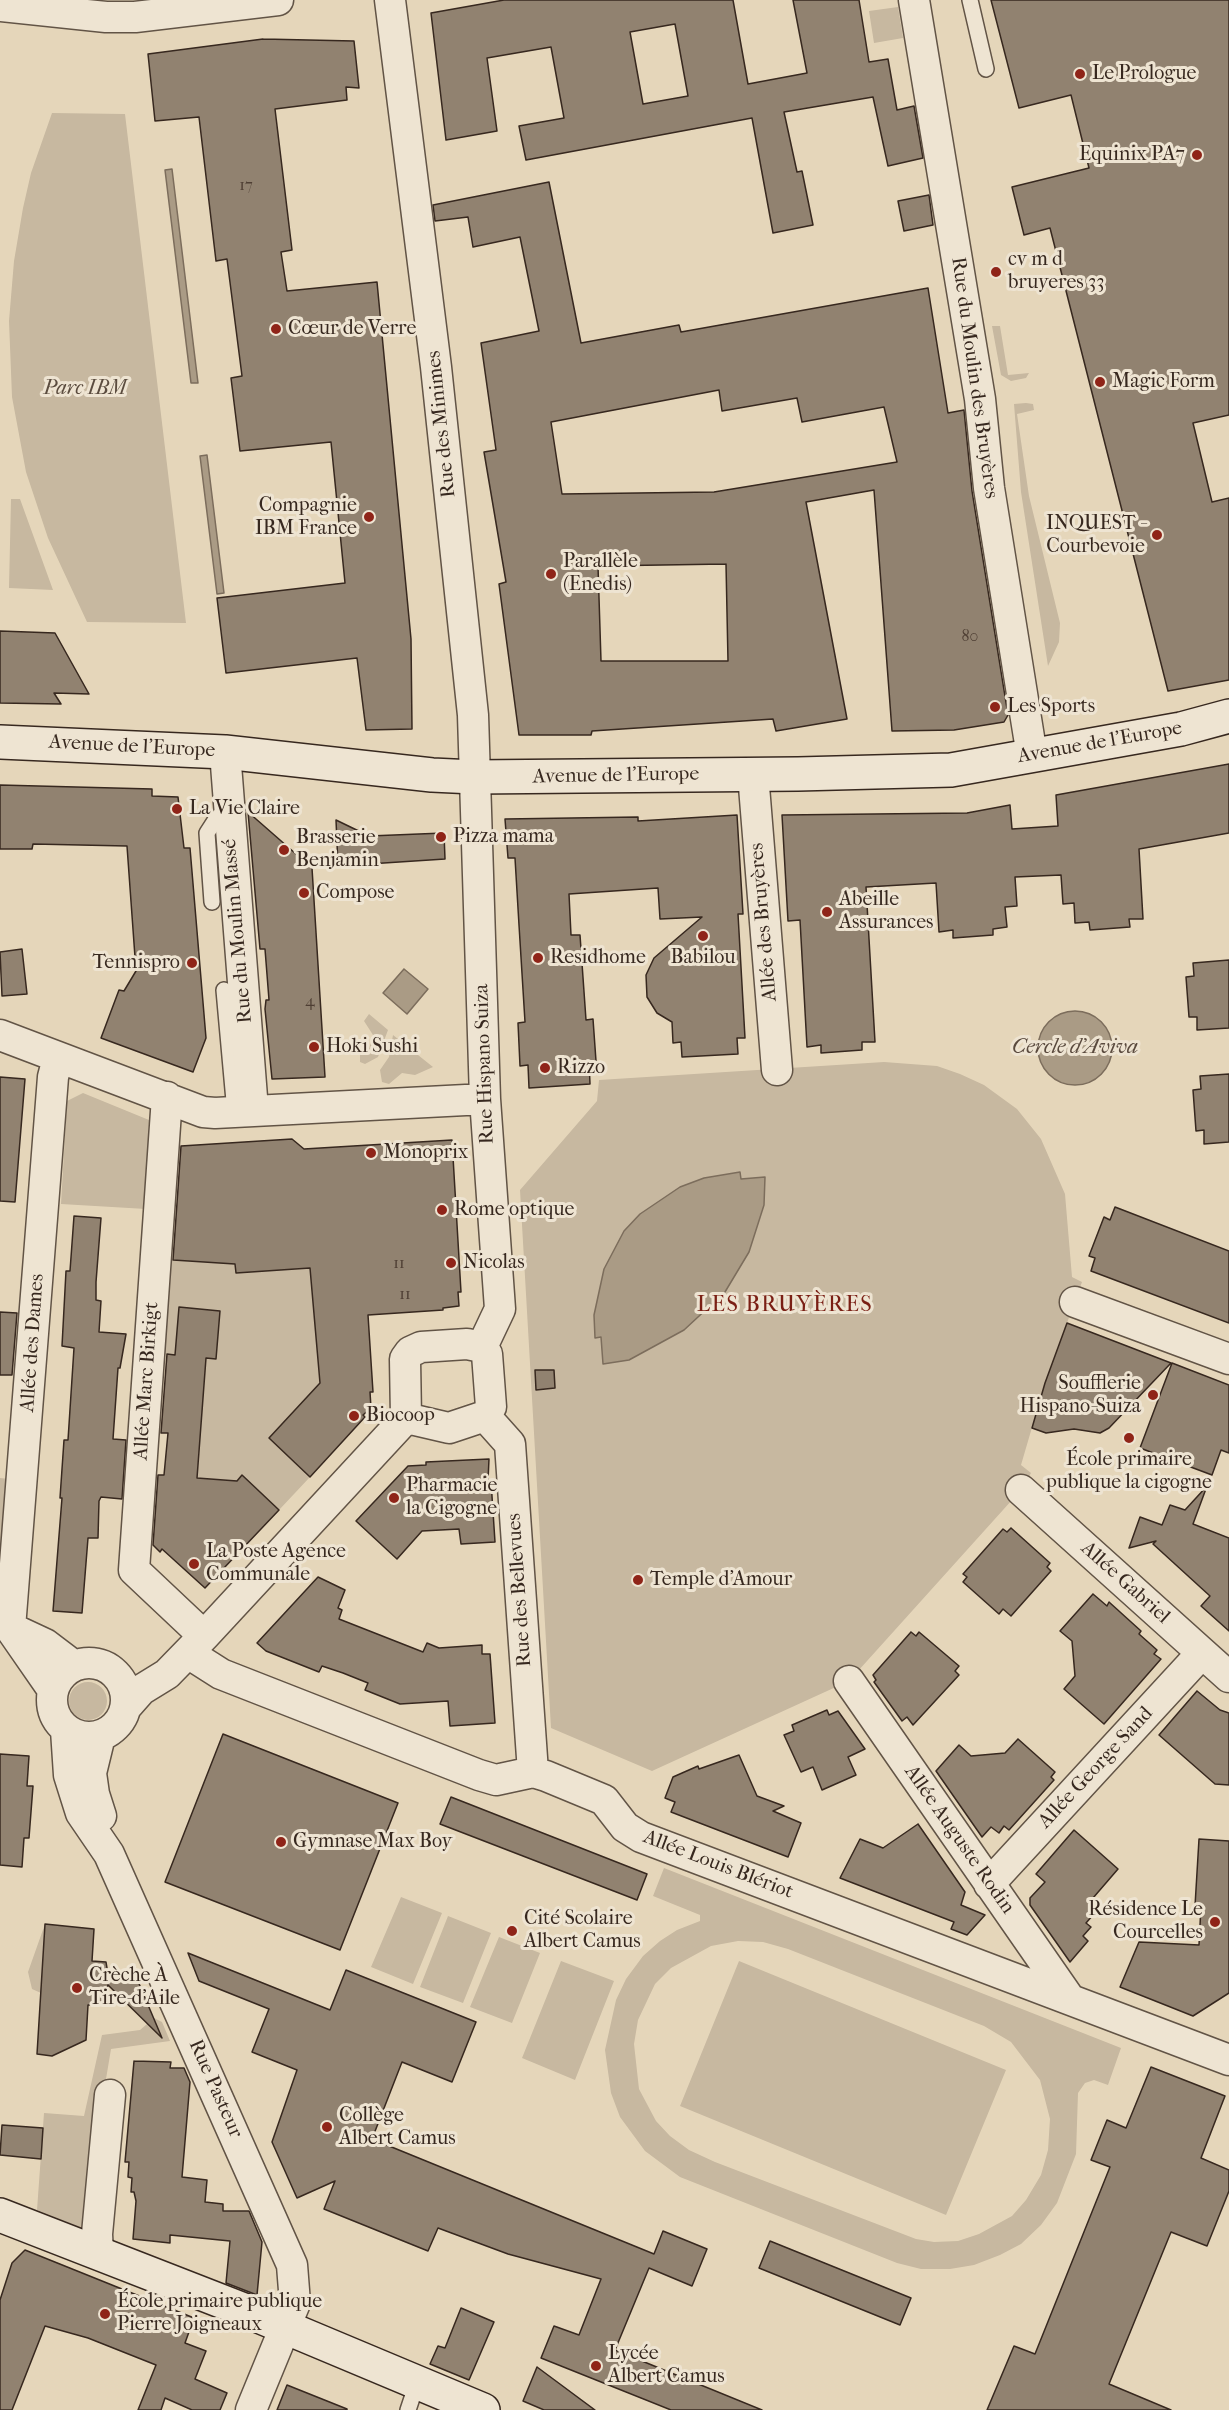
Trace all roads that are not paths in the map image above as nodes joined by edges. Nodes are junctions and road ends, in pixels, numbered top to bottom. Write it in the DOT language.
graph roads {
  1 [pos="278,0"];
  2 [pos="390,0"];
  3 [pos="914,0"];
  4 [pos="970,0"];
  5 [pos="0,6"];
  6 [pos="134,8"];
  7 [pos="986,69"];
  8 [pos="1229,716"];
  9 [pos="0,742"];
  10 [pos="225,752"];
  11 [pos="1032,756"];
  12 [pos="753,774"];
  13 [pos="474,777"];
  14 [pos="228,809"];
  15 [pos="212,902"];
  16 [pos="224,990"];
  17 [pos="0,1035"];
  18 [pos="58,1058"];
  19 [pos="777,1070"];
  20 [pos="166,1097"];
  21 [pos="485,1099"];
  22 [pos="244,1111"];
  23 [pos="1075,1302"];
  24 [pos="482,1347"];
  25 [pos="1229,1359"];
  26 [pos="485,1416"];
  27 [pos="406,1418"];
  28 [pos="1021,1490"];
  29 [pos="5,1626"];
  30 [pos="196,1644"];
  31 [pos="1202,1653"];
  32 [pos="74,1666"];
  33 [pos="109,1668"];
  34 [pos="1229,1677"];
  35 [pos="849,1681"];
  36 [pos="53,1690"];
  37 [pos="126,1707"];
  38 [pos="66,1730"];
  39 [pos="100,1736"];
  40 [pos="533,1772"];
  41 [pos="110,1854"];
  42 [pos="989,1884"];
  43 [pos="1069,1998"];
  44 [pos="1229,2060"];
  45 [pos="110,2095"];
  46 [pos="0,2215"];
  47 [pos="98,2254"];
  48 [pos="286,2328"];
  49 [pos="412,2396"];
  50 [pos="451,2404"];
  51 [pos="251,2410"];
  52 [pos="483,2410"];
  1 -- 6 [label="street"];
  2 -- 13 [label="street, Rue des Minimes"];
  3 -- 11 [label="street, Rue du Moulin des Bruyères"];
  4 -- 7 [label="lane"];
  5 -- 6 [label="street"];
  8 -- 11 [label="main road, Avenue de l'Europe"];
  9 -- 10 [label="main road, Avenue de l'Europe"];
  10 -- 13 [label="main road, Avenue de l'Europe"];
  10 -- 14 [label="street, Rue du Moulin Massé"];
  11 -- 12 [label="main road, Avenue de l'Europe"];
  12 -- 13 [label="main road, Avenue de l'Europe"];
  12 -- 19 [label="street, Allée des Bruyères"];
  13 -- 21 [label="street, Rue Hispano Suiza"];
  14 -- 15 [label="lane"];
  14 -- 22 [label="street, Rue du Moulin Massé"];
  16 -- 22 [label="lane"];
  17 -- 18 [label="street"];
  18 -- 20 [label="street"];
  18 -- 29 [label="street, Allée des Dames"];
  20 -- 22 [label="street"];
  20 -- 30 [label="street, Allée Marc Birkigt"];
  21 -- 22 [label="street"];
  21 -- 24 [label="street, Rue Hispano Suiza"];
  23 -- 25 [label="street"];
  24 -- 26 [label="street"];
  24 -- 27 [label="street"];
  26 -- 27 [label="street"];
  26 -- 40 [label="street, Rue des Bellevues"];
  27 -- 30 [label="street"];
  28 -- 31 [label="street, Allée Gabriel"];
  29 -- 32 [label="street"];
  29 -- 36 [label="street"];
  30 -- 33 [label="street"];
  30 -- 37 [label="street"];
  30 -- 40 [label="street"];
  31 -- 34 [label="street, Allée Gabriel"];
  31 -- 42 [label="street, Allée George Sand"];
  32 -- 33 [label="street"];
  32 -- 36 [label="street"];
  33 -- 37 [label="street"];
  35 -- 42 [label="street, Allée Auguste Rodin"];
  36 -- 38 [label="street"];
  37 -- 39 [label="street"];
  38 -- 39 [label="street"];
  38 -- 41 [label="street, Rue Pasteur"];
  39 -- 41 [label="street, Rue Pasteur"];
  40 -- 43 [label="street, Allée Louis Blériot"];
  41 -- 48 [label="street, Rue Pasteur"];
  42 -- 43 [label="street, Allée Auguste Rodin"];
  43 -- 44 [label="street, Allée Louis Blériot"];
  45 -- 47 [label="street"];
  46 -- 47 [label="main road"];
  47 -- 48 [label="main road"];
  48 -- 49 [label="main road"];
  48 -- 51 [label="street, Rue Pasteur"];
  49 -- 50 [label="main road"];
  50 -- 52 [label="main road"];
}
